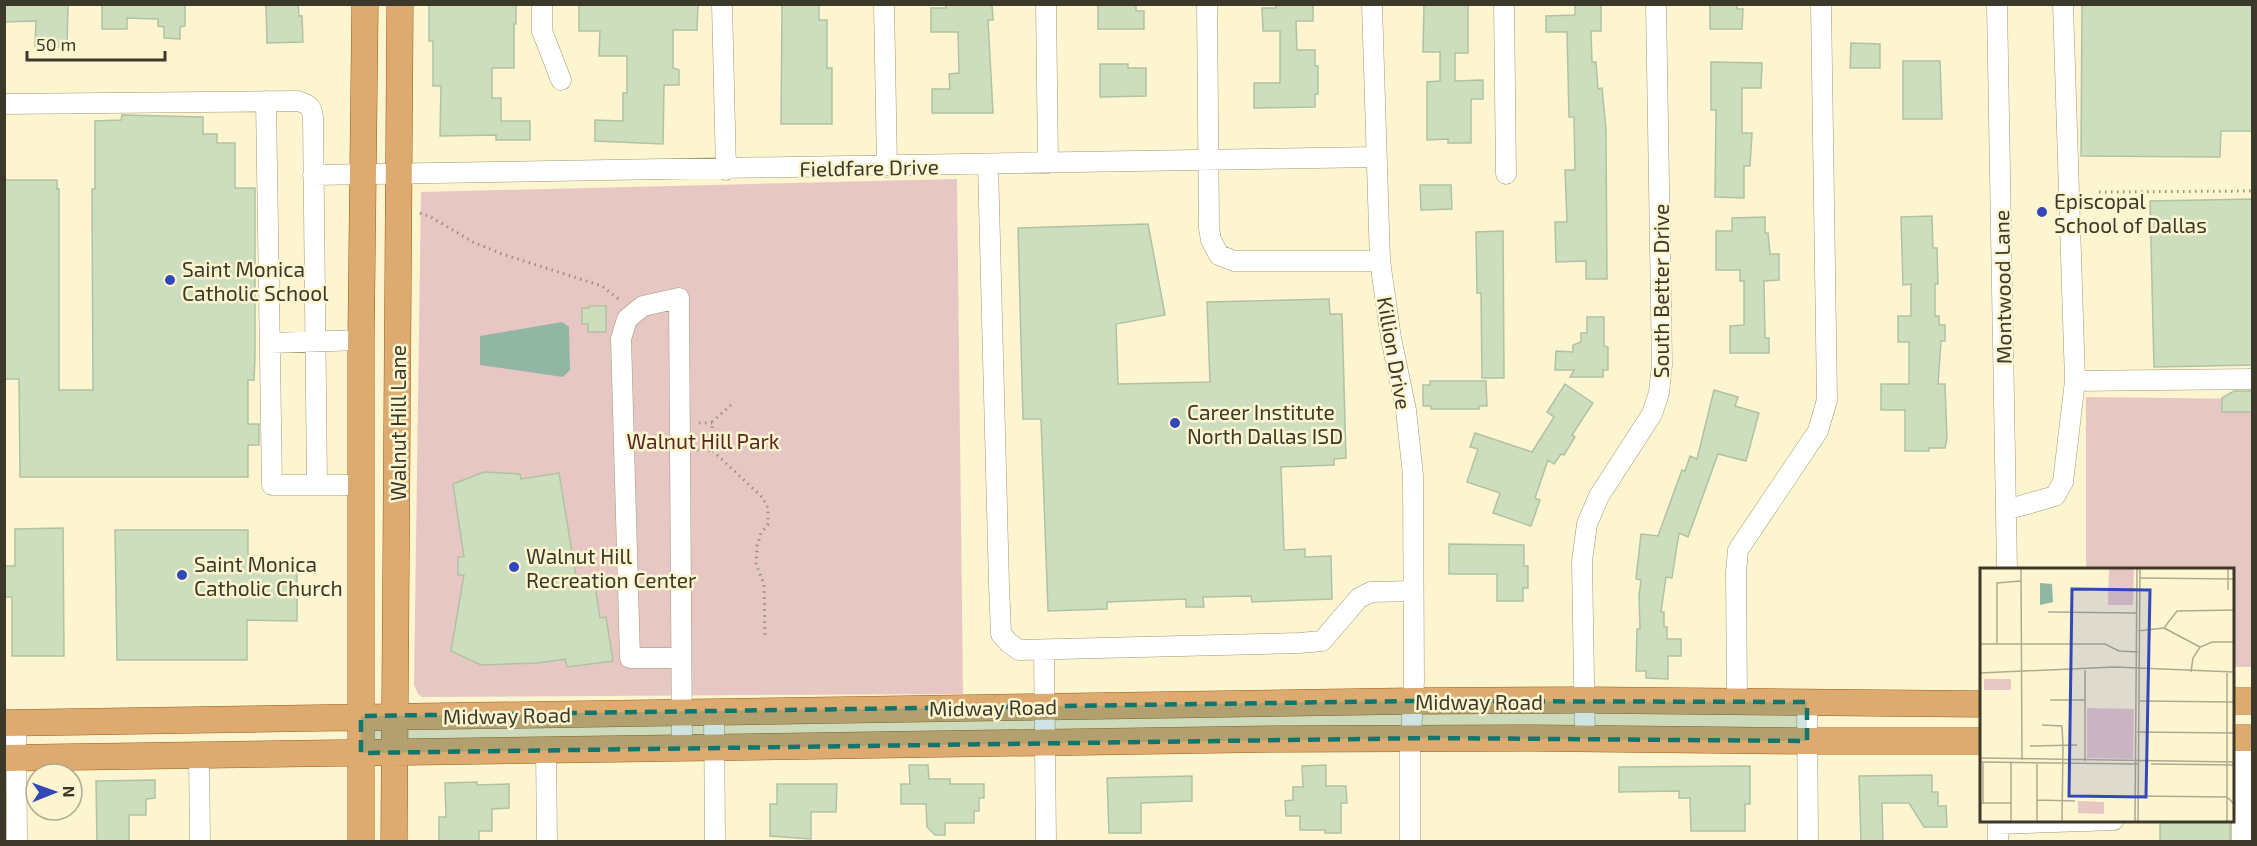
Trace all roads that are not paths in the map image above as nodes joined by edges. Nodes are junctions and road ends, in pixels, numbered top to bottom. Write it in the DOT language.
graph roads {
  1 [pos="365,4"];
  2 [pos="400,4"];
  3 [pos="542,4"];
  4 [pos="722,4"];
  5 [pos="884,4"];
  6 [pos="1046,4"];
  7 [pos="1207,4"];
  8 [pos="1372,4"];
  9 [pos="1504,4"];
  10 [pos="1656,4"];
  11 [pos="1821,4"];
  12 [pos="1997,4"];
  13 [pos="2063,4"];
  14 [pos="561,80"];
  15 [pos="266,101"];
  16 [pos="4,104"];
  17 [pos="1375,157"];
  18 [pos="1209,160"];
  19 [pos="1048,164"];
  20 [pos="988,165"];
  21 [pos="887,167"];
  22 [pos="726,170"];
  23 [pos="399,174"];
  24 [pos="1506,174"];
  25 [pos="313,176"];
  26 [pos="364,176"];
  27 [pos="1380,261"];
  28 [pos="398,338"];
  29 [pos="361,340"];
  30 [pos="315,342"];
  31 [pos="270,343"];
  32 [pos="2253,379"];
  33 [pos="2074,381"];
  34 [pos="317,484"];
  35 [pos="361,485"];
  36 [pos="2006,510"];
  37 [pos="2007,568"];
  38 [pos="1413,591"];
  39 [pos="1044,650"];
  40 [pos="681,658"];
  41 [pos="1585,700"];
  42 [pos="1413,701"];
  43 [pos="1737,701"];
  44 [pos="2233,701"];
  45 [pos="2253,701"];
  46 [pos="1807,702"];
  47 [pos="1136,704"];
  48 [pos="1980,704"];
  49 [pos="1045,705"];
  50 [pos="714,711"];
  51 [pos="681,712"];
  52 [pos="361,716"];
  53 [pos="396,717"];
  54 [pos="10,723"];
  55 [pos="1411,738"];
  56 [pos="2242,738"];
  57 [pos="1585,739"];
  58 [pos="1137,741"];
  59 [pos="1807,741"];
  60 [pos="1980,741"];
  61 [pos="1045,743"];
  62 [pos="682,748"];
  63 [pos="714,748"];
  64 [pos="546,750"];
  65 [pos="393,752"];
  66 [pos="361,753"];
  67 [pos="199,755"];
  68 [pos="11,758"];
  69 [pos="2236,777"];
  70 [pos="2088,822"];
  71 [pos="1998,829"];
  72 [pos="17,842"];
  73 [pos="200,842"];
  74 [pos="361,842"];
  75 [pos="394,842"];
  76 [pos="547,842"];
  77 [pos="715,842"];
  78 [pos="1046,842"];
  79 [pos="1410,842"];
  80 [pos="1808,842"];
  81 [pos="2242,842"];
  1 -- 26 [label="main road, Walnut Hill Lane"];
  2 -- 23 [label="main road, Walnut Hill Lane"];
  3 -- 14 [label="street"];
  4 -- 22 [label="street"];
  5 -- 21 [label="street"];
  6 -- 19 [label="street"];
  7 -- 18 [label="street"];
  8 -- 17 [label="street, Killion Drive"];
  9 -- 24 [label="street"];
  10 -- 41 [label="street, South Better Drive"];
  11 -- 43 [label="street"];
  12 -- 36 [label="street, Montwood Lane"];
  13 -- 33 [label="street"];
  15 -- 16 [label="street"];
  15 -- 25 [label="street"];
  15 -- 31 [label="street"];
  17 -- 18 [label="street, Fieldfare Drive"];
  17 -- 27 [label="street, Killion Drive"];
  18 -- 19 [label="street, Fieldfare Drive"];
  18 -- 27 [label="street"];
  19 -- 20 [label="street, Fieldfare Drive"];
  20 -- 21 [label="street, Fieldfare Drive"];
  20 -- 39 [label="street"];
  21 -- 22 [label="street, Fieldfare Drive"];
  22 -- 23 [label="street, Fieldfare Drive"];
  23 -- 26 [label="street, Fieldfare Drive"];
  23 -- 28 [label="main road, Walnut Hill Lane"];
  25 -- 26 [label="street, Fieldfare Drive"];
  25 -- 30 [label="street"];
  26 -- 29 [label="main road, Walnut Hill Lane"];
  27 -- 38 [label="street, Killion Drive"];
  28 -- 29 [label="main road"];
  28 -- 53 [label="main road, Walnut Hill Lane"];
  29 -- 30 [label="street"];
  29 -- 35 [label="main road, Walnut Hill Lane"];
  30 -- 31 [label="street"];
  30 -- 34 [label="street"];
  31 -- 34 [label="street"];
  32 -- 33 [label="street"];
  33 -- 36 [label="street"];
  34 -- 35 [label="street"];
  35 -- 52 [label="main road, Walnut Hill Lane"];
  36 -- 37 [label="street, Montwood Lane"];
  38 -- 39 [label="street"];
  38 -- 42 [label="street, Killion Drive"];
  39 -- 49 [label="street"];
  40 -- 40 [label="street"];
  40 -- 51 [label="street"];
  41 -- 42 [label="main road, Midway Road"];
  41 -- 43 [label="main road, Midway Road"];
  41 -- 57 [label="street, South Better Drive"];
  42 -- 47 [label="main road, Midway Road"];
  42 -- 55 [label="street, Killion Drive"];
  43 -- 46 [label="main road, Midway Road"];
  44 -- 45 [label="main road"];
  46 -- 48 [label="main road, Midway Road"];
  46 -- 59 [label="street"];
  47 -- 49 [label="main road, Midway Road"];
  47 -- 58 [label="main road"];
  49 -- 50 [label="main road, Midway Road"];
  49 -- 61 [label="street"];
  50 -- 51 [label="main road, Midway Road"];
  50 -- 63 [label="street"];
  51 -- 53 [label="main road, Midway Road"];
  51 -- 62 [label="street"];
  52 -- 53 [label="main road, Midway Road"];
  52 -- 54 [label="main road, Midway Road"];
  52 -- 66 [label="main road, Walnut Hill Lane"];
  53 -- 65 [label="main road, Walnut Hill Lane"];
  54 -- 68 [label="street"];
  55 -- 57 [label="main road, Midway Road"];
  55 -- 58 [label="main road, Midway Road"];
  55 -- 79 [label="street, Killion Drive"];
  56 -- 69 [label="street"];
  57 -- 59 [label="main road, Midway Road"];
  58 -- 61 [label="main road, Midway Road"];
  59 -- 60 [label="main road, Midway Road"];
  59 -- 80 [label="street"];
  61 -- 63 [label="main road, Midway Road"];
  61 -- 78 [label="street"];
  62 -- 63 [label="main road, Midway Road"];
  62 -- 64 [label="main road, Midway Road"];
  63 -- 77 [label="street"];
  64 -- 65 [label="main road, Midway Road"];
  64 -- 76 [label="street"];
  65 -- 66 [label="main road, Midway Road"];
  65 -- 75 [label="main road, Walnut Hill Lane"];
  66 -- 67 [label="main road, Midway Road"];
  66 -- 74 [label="main road, Walnut Hill Lane"];
  67 -- 68 [label="main road, Midway Road"];
  67 -- 73 [label="street"];
  68 -- 72 [label="street"];
  69 -- 81 [label="street"];
  70 -- 71 [label="street"];
}
